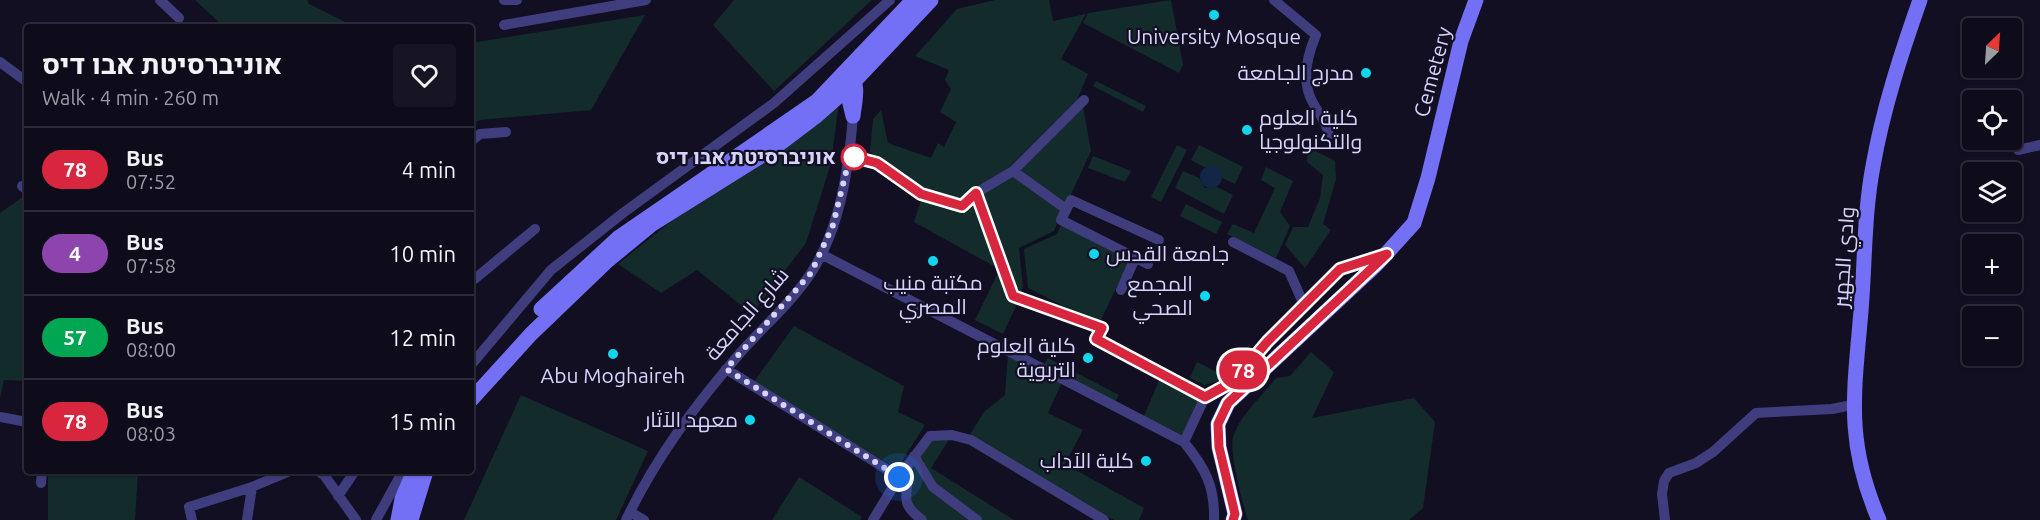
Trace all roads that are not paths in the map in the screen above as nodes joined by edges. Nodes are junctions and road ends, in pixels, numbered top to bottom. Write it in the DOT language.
graph roads {
  1 [pos="160,0"];
  2 [pos="504,0"];
  3 [pos="517,0"];
  4 [pos="646,0"];
  5 [pos="890,0"];
  6 [pos="913,0"];
  7 [pos="931,0"];
  8 [pos="1274,0"];
  9 [pos="1476,0"];
  10 [pos="1920,0"];
  11 [pos="179,18"];
  12 [pos="504,25"];
  13 [pos="0,62"];
  14 [pos="850,79"];
  15 [pos="24,80"];
  16 [pos="1084,100"];
  17 [pos="853,116"];
  18 [pos="506,132"];
  19 [pos="1329,135"];
  20 [pos="474,139"];
  21 [pos="2040,145"];
  22 [pos="2022,149"];
  23 [pos="850,156"];
  24 [pos="1013,171"];
  25 [pos="976,193"];
  26 [pos="1066,209"];
  27 [pos="536,229"];
  28 [pos="1159,240"];
  29 [pos="1233,242"];
  30 [pos="821,254"];
  31 [pos="1387,254"];
  32 [pos="1135,258"];
  33 [pos="1148,264"];
  34 [pos="474,280"];
  35 [pos="1121,290"];
  36 [pos="1304,305"];
  37 [pos="474,361"];
  38 [pos="726,369"];
  39 [pos="474,384"];
  40 [pos="474,397"];
  41 [pos="1205,397"];
  42 [pos="1852,405"];
  43 [pos="0,417"];
  44 [pos="24,421"];
  45 [pos="1184,442"];
  46 [pos="914,456"];
  47 [pos="903,473"];
  48 [pos="283,474"];
  49 [pos="322,474"];
  50 [pos="353,474"];
  51 [pos="401,474"];
  52 [pos="413,474"];
  53 [pos="425,474"];
  54 [pos="252,487"];
  55 [pos="338,496"];
  56 [pos="628,516"];
  57 [pos="1235,518"];
  58 [pos="192,520"];
  59 [pos="247,520"];
  60 [pos="356,520"];
  61 [pos="376,520"];
  62 [pos="398,520"];
  63 [pos="411,520"];
  64 [pos="644,520"];
  65 [pos="873,520"];
  66 [pos="922,520"];
  67 [pos="977,520"];
  68 [pos="1104,520"];
  69 [pos="1214,520"];
  70 [pos="1665,520"];
  71 [pos="1879,520"];
  1 -- 11 [label="street"];
  2 -- 3 [label="street"];
  4 -- 12 [label="street"];
  5 -- 37 [label="street"];
  6 -- 14 [label="main road"];
  7 -- 14 [label="main road"];
  8 -- 19 [label="street"];
  9 -- 31 [label="main road, Cemetery"];
  10 -- 42 [label="main road, وادي الجهير"];
  13 -- 15 [label="street"];
  14 -- 17 [label="main road, شارع الجامعة"];
  14 -- 39 [label="main road"];
  14 -- 40 [label="main road"];
  16 -- 24 [label="street"];
  17 -- 23 [label="street, شارع الجامعة"];
  18 -- 20 [label="street"];
  21 -- 22 [label="street"];
  23 -- 25 [label="street"];
  23 -- 30 [label="street, شارع الجامعة"];
  24 -- 25 [label="street"];
  24 -- 26 [label="street"];
  25 -- 41 [label="street"];
  26 -- 28 [label="street"];
  26 -- 32 [label="street"];
  27 -- 34 [label="street"];
  29 -- 36 [label="street"];
  30 -- 38 [label="street, شارع الجامعة"];
  30 -- 45 [label="street"];
  31 -- 36 [label="street"];
  31 -- 57 [label="main road, Cemetery"];
  32 -- 33 [label="street"];
  32 -- 35 [label="street"];
  36 -- 41 [label="street"];
  38 -- 47 [label="street"];
  38 -- 56 [label="street, شارع الجامعة"];
  41 -- 45 [label="street"];
  42 -- 70 [label="street"];
  42 -- 71 [label="main road, وادي الجهير"];
  43 -- 44 [label="street"];
  45 -- 69 [label="street"];
  46 -- 47 [label="street"];
  46 -- 67 [label="street"];
  46 -- 68 [label="street"];
  47 -- 65 [label="street"];
  47 -- 66 [label="street"];
  48 -- 54 [label="street"];
  49 -- 55 [label="street"];
  50 -- 55 [label="street"];
  51 -- 61 [label="street"];
  52 -- 62 [label="main road"];
  53 -- 63 [label="main road"];
  54 -- 58 [label="street"];
  54 -- 59 [label="street"];
  55 -- 60 [label="street"];
  56 -- 64 [label="street"];
}
